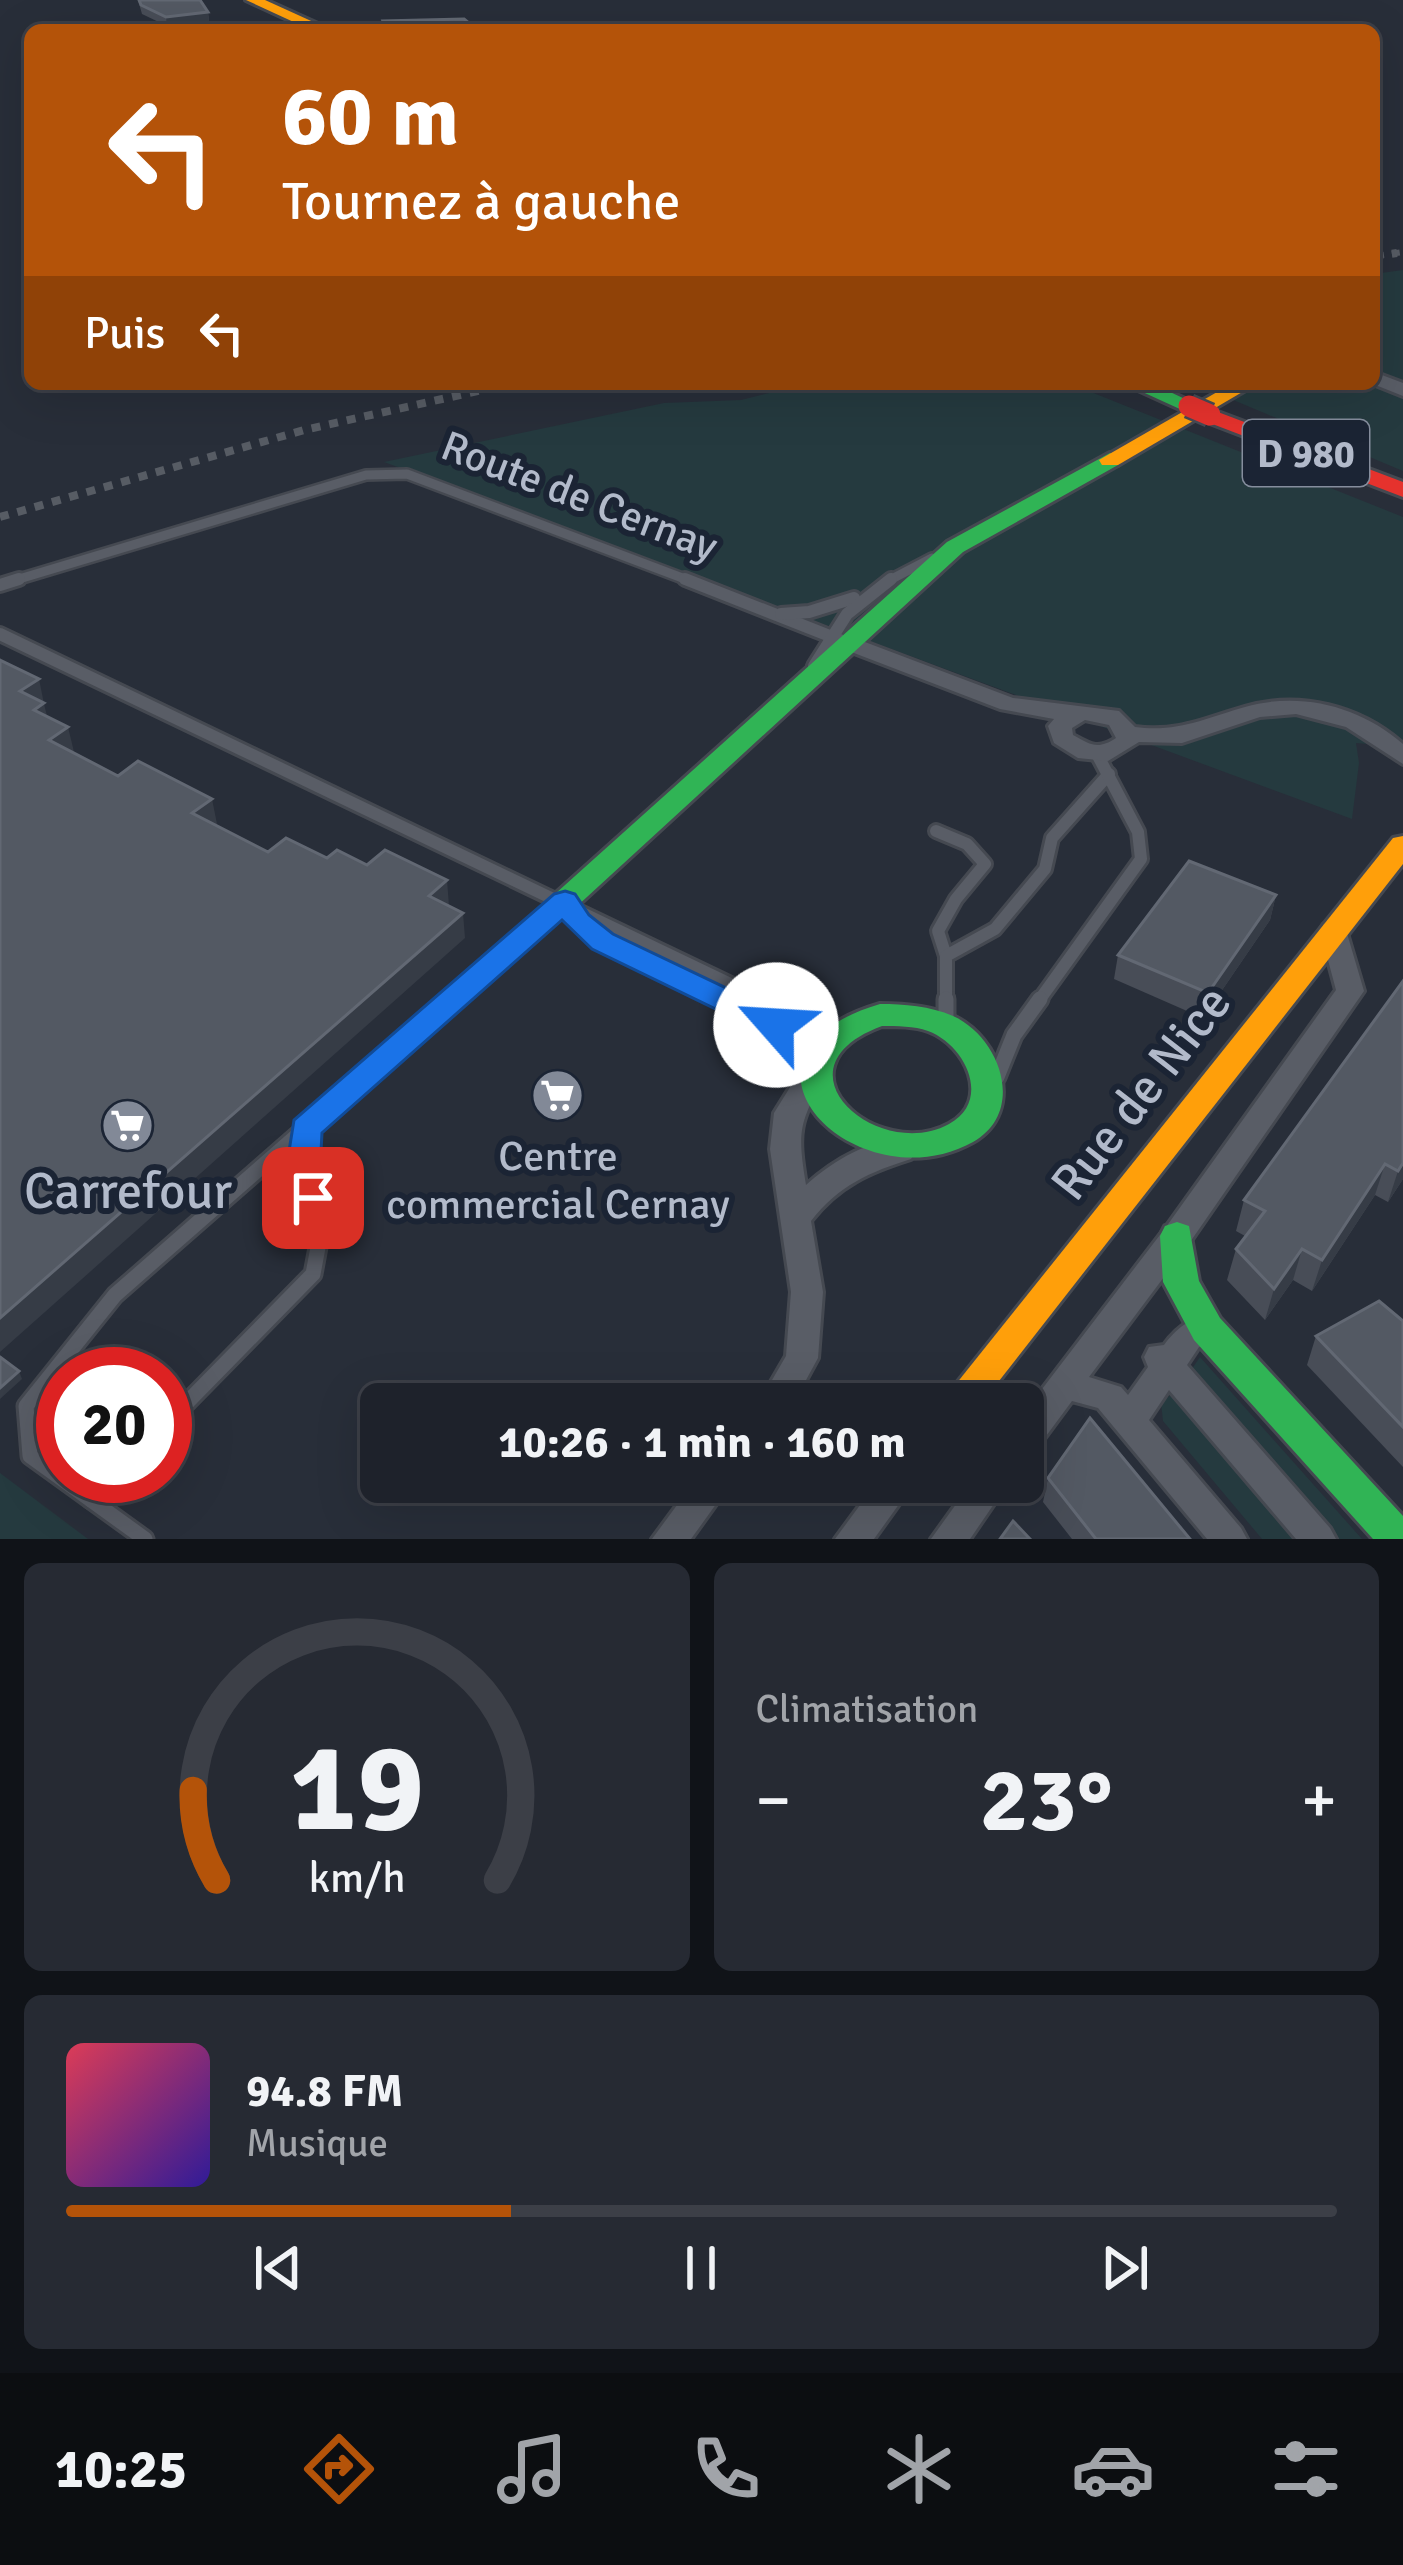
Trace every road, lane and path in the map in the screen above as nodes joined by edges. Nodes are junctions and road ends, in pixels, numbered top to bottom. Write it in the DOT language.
graph roads {
  1 [pos="253,0"];
  2 [pos="310,24"];
  3 [pos="1149,390"];
  4 [pos="1235,390"];
  5 [pos="1403,490"];
  6 [pos="955,547"];
  7 [pos="0,585"];
  8 [pos="872,590"];
  9 [pos="773,614"];
  10 [pos="0,634"];
  11 [pos="838,639"];
  12 [pos="1070,716"];
  13 [pos="1129,734"];
  14 [pos="1403,757"];
  15 [pos="1103,764"];
  16 [pos="936,831"];
  17 [pos="1403,845"];
  18 [pos="565,901"];
  19 [pos="1333,930"];
  20 [pos="946,956"];
  21 [pos="946,1026"];
  22 [pos="818,1058"];
  23 [pos="992,1089"];
  24 [pos="305,1129"];
  25 [pos="913,1148"];
  26 [pos="796,1218"];
  27 [pos="1177,1236"];
  28 [pos="1207,1329"];
  29 [pos="73,1347"];
  30 [pos="1164,1361"];
  31 [pos="787,1383"];
  32 [pos="976,1383"];
  33 [pos="1064,1384"];
  34 [pos="36,1394"];
  35 [pos="192,1397"];
  36 [pos="1044,1411"];
  37 [pos="1132,1423"];
  38 [pos="36,1460"];
  39 [pos="95,1503"];
  40 [pos="698,1503"];
  41 [pos="881,1503"];
  42 [pos="977,1503"];
  43 [pos="1400,1538"];
  44 [pos="145,1539"];
  45 [pos="670,1539"];
  46 [pos="853,1539"];
  47 [pos="950,1539"];
  48 [pos="1229,1539"];
  49 [pos="1318,1539"];
  1 -- 2 [label="street"];
  3 -- 5 [label="street, D 980"];
  4 -- 6 [label="street"];
  6 -- 8 [label="lane"];
  6 -- 11 [label="street"];
  7 -- 9 [label="lane, Route de Cernay"];
  8 -- 9 [label="lane"];
  8 -- 11 [label="lane"];
  9 -- 11 [label="lane, Route de Cernay"];
  10 -- 18 [label="lane"];
  11 -- 12 [label="street"];
  11 -- 18 [label="street"];
  12 -- 13 [label="street"];
  12 -- 15 [label="street"];
  13 -- 14 [label="street"];
  13 -- 15 [label="street"];
  15 -- 20 [label="lane"];
  15 -- 23 [label="lane"];
  16 -- 20 [label="lane"];
  17 -- 19 [label="street, Rue de Nice"];
  18 -- 22 [label="lane"];
  18 -- 24 [label="lane"];
  19 -- 27 [label="street"];
  19 -- 32 [label="street, Rue de Nice"];
  20 -- 21 [label="lane"];
  21 -- 22 [label="street"];
  21 -- 23 [label="street"];
  22 -- 25 [label="street"];
  22 -- 26 [label="street"];
  23 -- 25 [label="street"];
  24 -- 29 [label="lane"];
  24 -- 35 [label="lane"];
  25 -- 26 [label="street"];
  26 -- 31 [label="street"];
  27 -- 28 [label="street"];
  27 -- 33 [label="street"];
  28 -- 30 [label="street"];
  28 -- 43 [label="street"];
  30 -- 37 [label="street"];
  30 -- 49 [label="street"];
  33 -- 36 [label="street"];
  33 -- 37 [label="street"];
  34 -- 38 [label="lane"];
  37 -- 48 [label="street"];
  39 -- 44 [label="lane"];
  40 -- 45 [label="street"];
  41 -- 46 [label="street"];
  42 -- 47 [label="street"];
}
